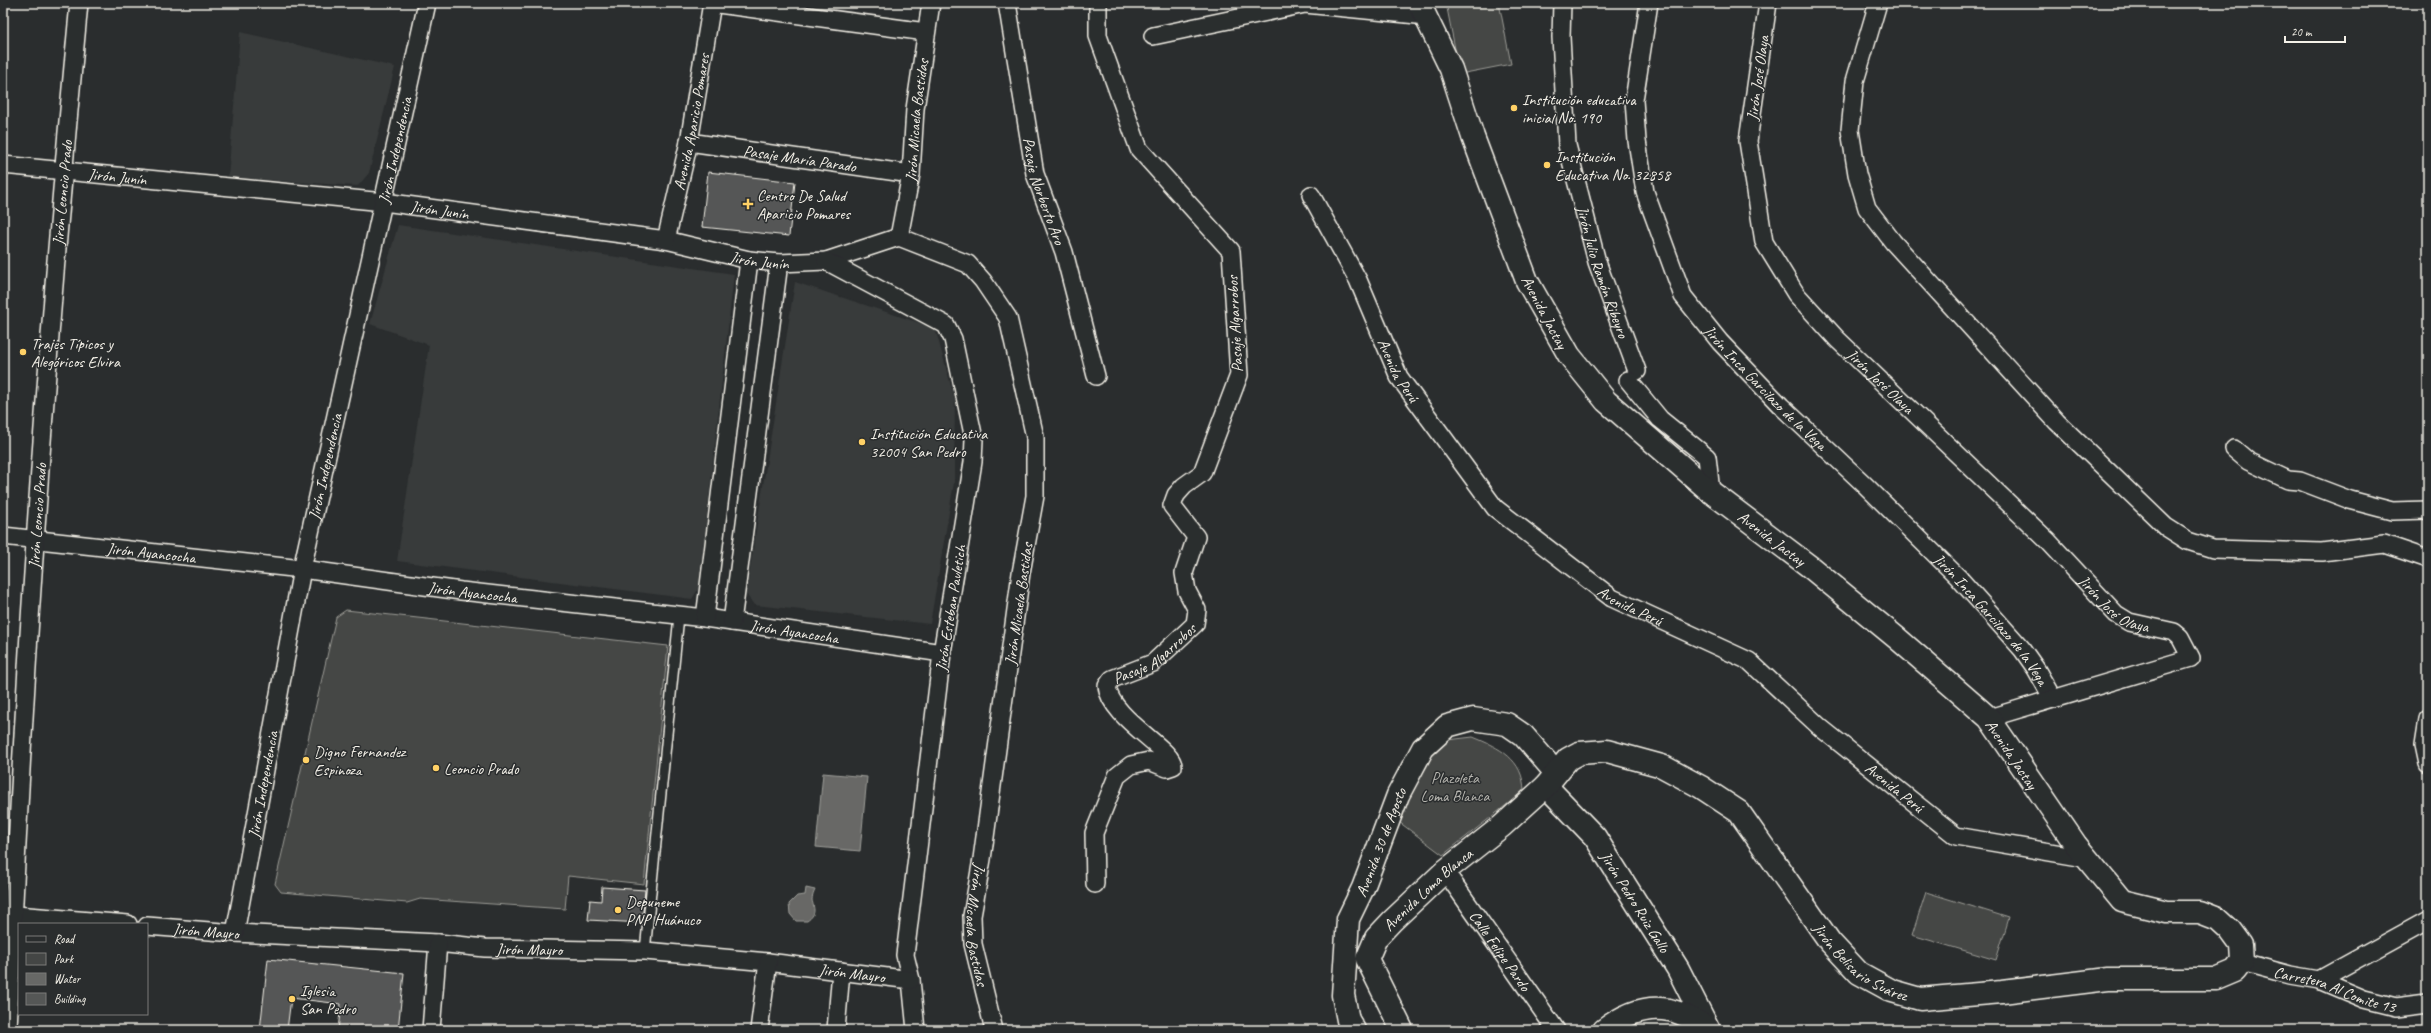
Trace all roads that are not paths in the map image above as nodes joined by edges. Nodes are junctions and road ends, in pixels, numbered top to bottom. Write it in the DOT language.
graph roads {
  1 [pos="79,3"];
  2 [pos="427,3"];
  3 [pos="712,3"];
  4 [pos="931,3"];
  5 [pos="1008,3"];
  6 [pos="1098,3"];
  7 [pos="1562,3"];
  8 [pos="1649,3"];
  9 [pos="1768,3"];
  10 [pos="1878,3"];
  11 [pos="1423,10"];
  12 [pos="926,32"];
  13 [pos="1153,36"];
  14 [pos="689,142"];
  15 [pos="3,165"];
  16 [pos="63,172"];
  17 [pos="911,174"];
  18 [pos="1311,195"];
  19 [pos="384,202"];
  20 [pos="899,237"];
  21 [pos="666,240"];
  22 [pos="749,260"];
  23 [pos="826,261"];
  24 [pos="779,263"];
  25 [pos="1096,376"];
  26 [pos="2234,449"];
  27 [pos="1711,492"];
  28 [pos="2428,510"];
  29 [pos="3,536"];
  30 [pos="35,540"];
  31 [pos="2428,559"];
  32 [pos="302,569"];
  33 [pos="679,616"];
  34 [pos="705,618"];
  35 [pos="732,622"];
  36 [pos="942,653"];
  37 [pos="2053,698"];
  38 [pos="1989,718"];
  39 [pos="2427,720"];
  40 [pos="2428,764"];
  41 [pos="1551,780"];
  42 [pos="2085,858"];
  43 [pos="1445,872"];
  44 [pos="1095,884"];
  45 [pos="8,914"];
  46 [pos="2428,920"];
  47 [pos="116,923"];
  48 [pos="148,926"];
  49 [pos="235,933"];
  50 [pos="438,943"];
  51 [pos="645,951"];
  52 [pos="768,962"];
  53 [pos="2242,962"];
  54 [pos="841,971"];
  55 [pos="911,980"];
  56 [pos="2319,980"];
  57 [pos="2428,1003"];
  58 [pos="1708,1028"];
  59 [pos="8,1030"];
  60 [pos="431,1030"];
  61 [pos="759,1030"];
  62 [pos="836,1030"];
  63 [pos="916,1030"];
  64 [pos="994,1030"];
  65 [pos="1354,1030"];
  66 [pos="1402,1030"];
  67 [pos="1556,1030"];
  68 [pos="1604,1030"];
  1 -- 16 [label="street, Jirón Leoncio Prado"];
  2 -- 19 [label="street, Jirón Independencia"];
  3 -- 12 [label="street"];
  3 -- 14 [label="street, Avenida Aparicio Pomares"];
  4 -- 12 [label="street, Jirón Micaela Bastidas"];
  5 -- 25 [label="street, Pasaje Norberto Aro"];
  6 -- 44 [label="street, Pasaje Algarrobos"];
  7 -- 27 [label="street, Jirón Julio Ramón Ribeyro"];
  8 -- 37 [label="street, Jirón Inca Garcilazo de la Vega"];
  9 -- 37 [label="street, Jirón José Olaya"];
  10 -- 31 [label="street"];
  11 -- 13 [label="street"];
  11 -- 27 [label="street, Avenida Jactay"];
  12 -- 17 [label="street, Jirón Micaela Bastidas"];
  14 -- 17 [label="street, Pasaje María Parado"];
  14 -- 21 [label="street, Avenida Aparicio Pomares"];
  15 -- 16 [label="street, Jirón Junín"];
  16 -- 19 [label="street, Jirón Junín"];
  16 -- 30 [label="street, Jirón Leoncio Prado"];
  17 -- 20 [label="street, Jirón Micaela Bastidas"];
  18 -- 42 [label="street, Avenida Perú"];
  19 -- 21 [label="street, Jirón Junín"];
  19 -- 32 [label="street, Jirón Independencia"];
  20 -- 23 [label="street"];
  20 -- 64 [label="street, Jirón Micaela Bastidas"];
  21 -- 22 [label="street, Jirón Junín"];
  22 -- 24 [label="street, Jirón Junín"];
  22 -- 34 [label="street"];
  23 -- 24 [label="street, Jirón Junín"];
  23 -- 36 [label="street, Jirón Esteban Pavletich"];
  24 -- 35 [label="street"];
  26 -- 28 [label="street"];
  27 -- 38 [label="street, Avenida Jactay"];
  29 -- 30 [label="street, Jirón Ayancocha"];
  30 -- 32 [label="street, Jirón Ayancocha"];
  30 -- 45 [label="street, Jirón Leoncio Prado"];
  32 -- 33 [label="street, Jirón Ayancocha"];
  32 -- 49 [label="street, Jirón Independencia"];
  33 -- 34 [label="street, Jirón Ayancocha"];
  33 -- 51 [label="lane"];
  34 -- 35 [label="street, Jirón Ayancocha"];
  35 -- 36 [label="street, Jirón Ayancocha"];
  36 -- 55 [label="street, Jirón Esteban Pavletich"];
  37 -- 38 [label="street"];
  38 -- 42 [label="street, Avenida Jactay"];
  39 -- 40 [label="street"];
  41 -- 43 [label="street, Avenida Loma Blanca"];
  41 -- 53 [label="street, Jirón Belisario Suárez"];
  41 -- 58 [label="street, Jirón Pedro Ruiz Gallo"];
  41 -- 65 [label="street, Avenida 30 de Agosto"];
  42 -- 53 [label="street, Avenida Jactay"];
  43 -- 66 [label="street, Avenida Loma Blanca"];
  43 -- 67 [label="street, Calle Felipe Pardo"];
  45 -- 47 [label="street"];
  45 -- 59 [label="street, Jirón Leoncio Prado"];
  46 -- 56 [label="street"];
  48 -- 49 [label="street, Jirón Mayro"];
  49 -- 50 [label="street, Jirón Mayro"];
  50 -- 51 [label="street, Jirón Mayro"];
  50 -- 60 [label="street"];
  51 -- 52 [label="street, Jirón Mayro"];
  52 -- 54 [label="street, Jirón Mayro"];
  52 -- 61 [label="street"];
  53 -- 56 [label="street, Carretera Al Comite 13"];
  54 -- 55 [label="street, Jirón Mayro"];
  54 -- 62 [label="street"];
  55 -- 63 [label="street, Jirón Esteban Pavletich"];
  56 -- 57 [label="street, Carretera Al Comite 13"];
  58 -- 68 [label="street"];
}
